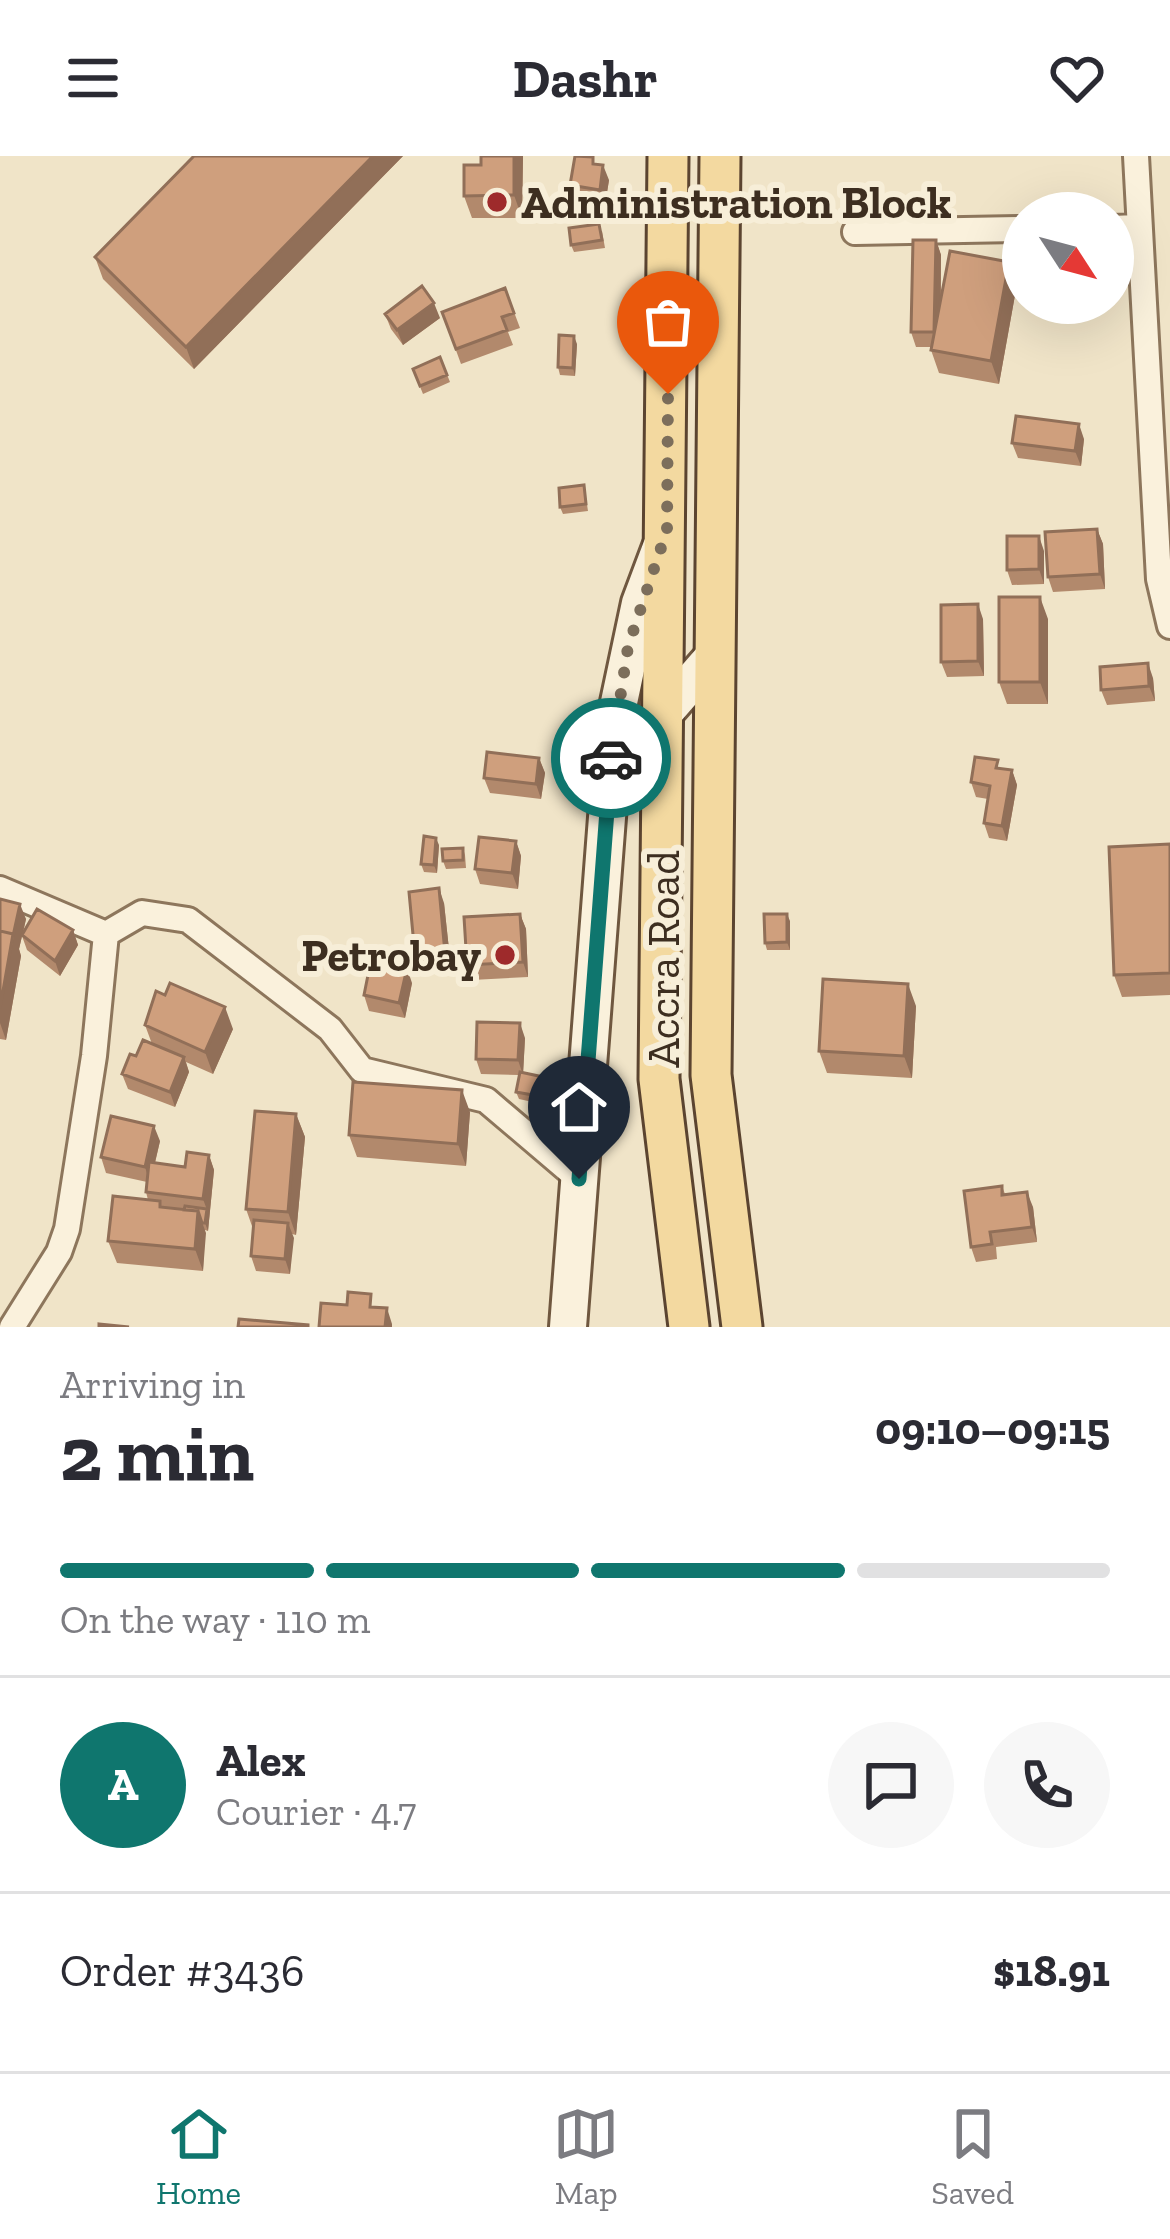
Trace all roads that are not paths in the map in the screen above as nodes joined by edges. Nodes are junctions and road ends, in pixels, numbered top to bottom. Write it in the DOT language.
graph roads {
  1 [pos="668,156"];
  2 [pos="720,156"];
  3 [pos="1136,156"];
  4 [pos="1130,192"];
  5 [pos="1002,229"];
  6 [pos="855,232"];
  7 [pos="1134,318"];
  8 [pos="667,530"];
  9 [pos="1170,626"];
  10 [pos="713,657"];
  11 [pos="665,712"];
  12 [pos="607,806"];
  13 [pos="0,889"];
  14 [pos="106,934"];
  15 [pos="579,1179"];
  16 [pos="12,1327"];
  17 [pos="568,1327"];
  18 [pos="689,1327"];
  19 [pos="742,1327"];
  1 -- 8 [label="main road, Accra Road"];
  2 -- 10 [label="main road, Accra Road"];
  3 -- 4 [label="street"];
  5 -- 6 [label="street"];
  7 -- 9 [label="street"];
  8 -- 11 [label="main road, Accra Road"];
  8 -- 12 [label="main road"];
  10 -- 11 [label="main road"];
  10 -- 19 [label="main road, Accra Road"];
  11 -- 12 [label="main road"];
  11 -- 18 [label="main road, Accra Road"];
  12 -- 15 [label="main road"];
  13 -- 14 [label="street"];
  14 -- 15 [label="street"];
  14 -- 16 [label="street"];
  15 -- 17 [label="main road"];
}
